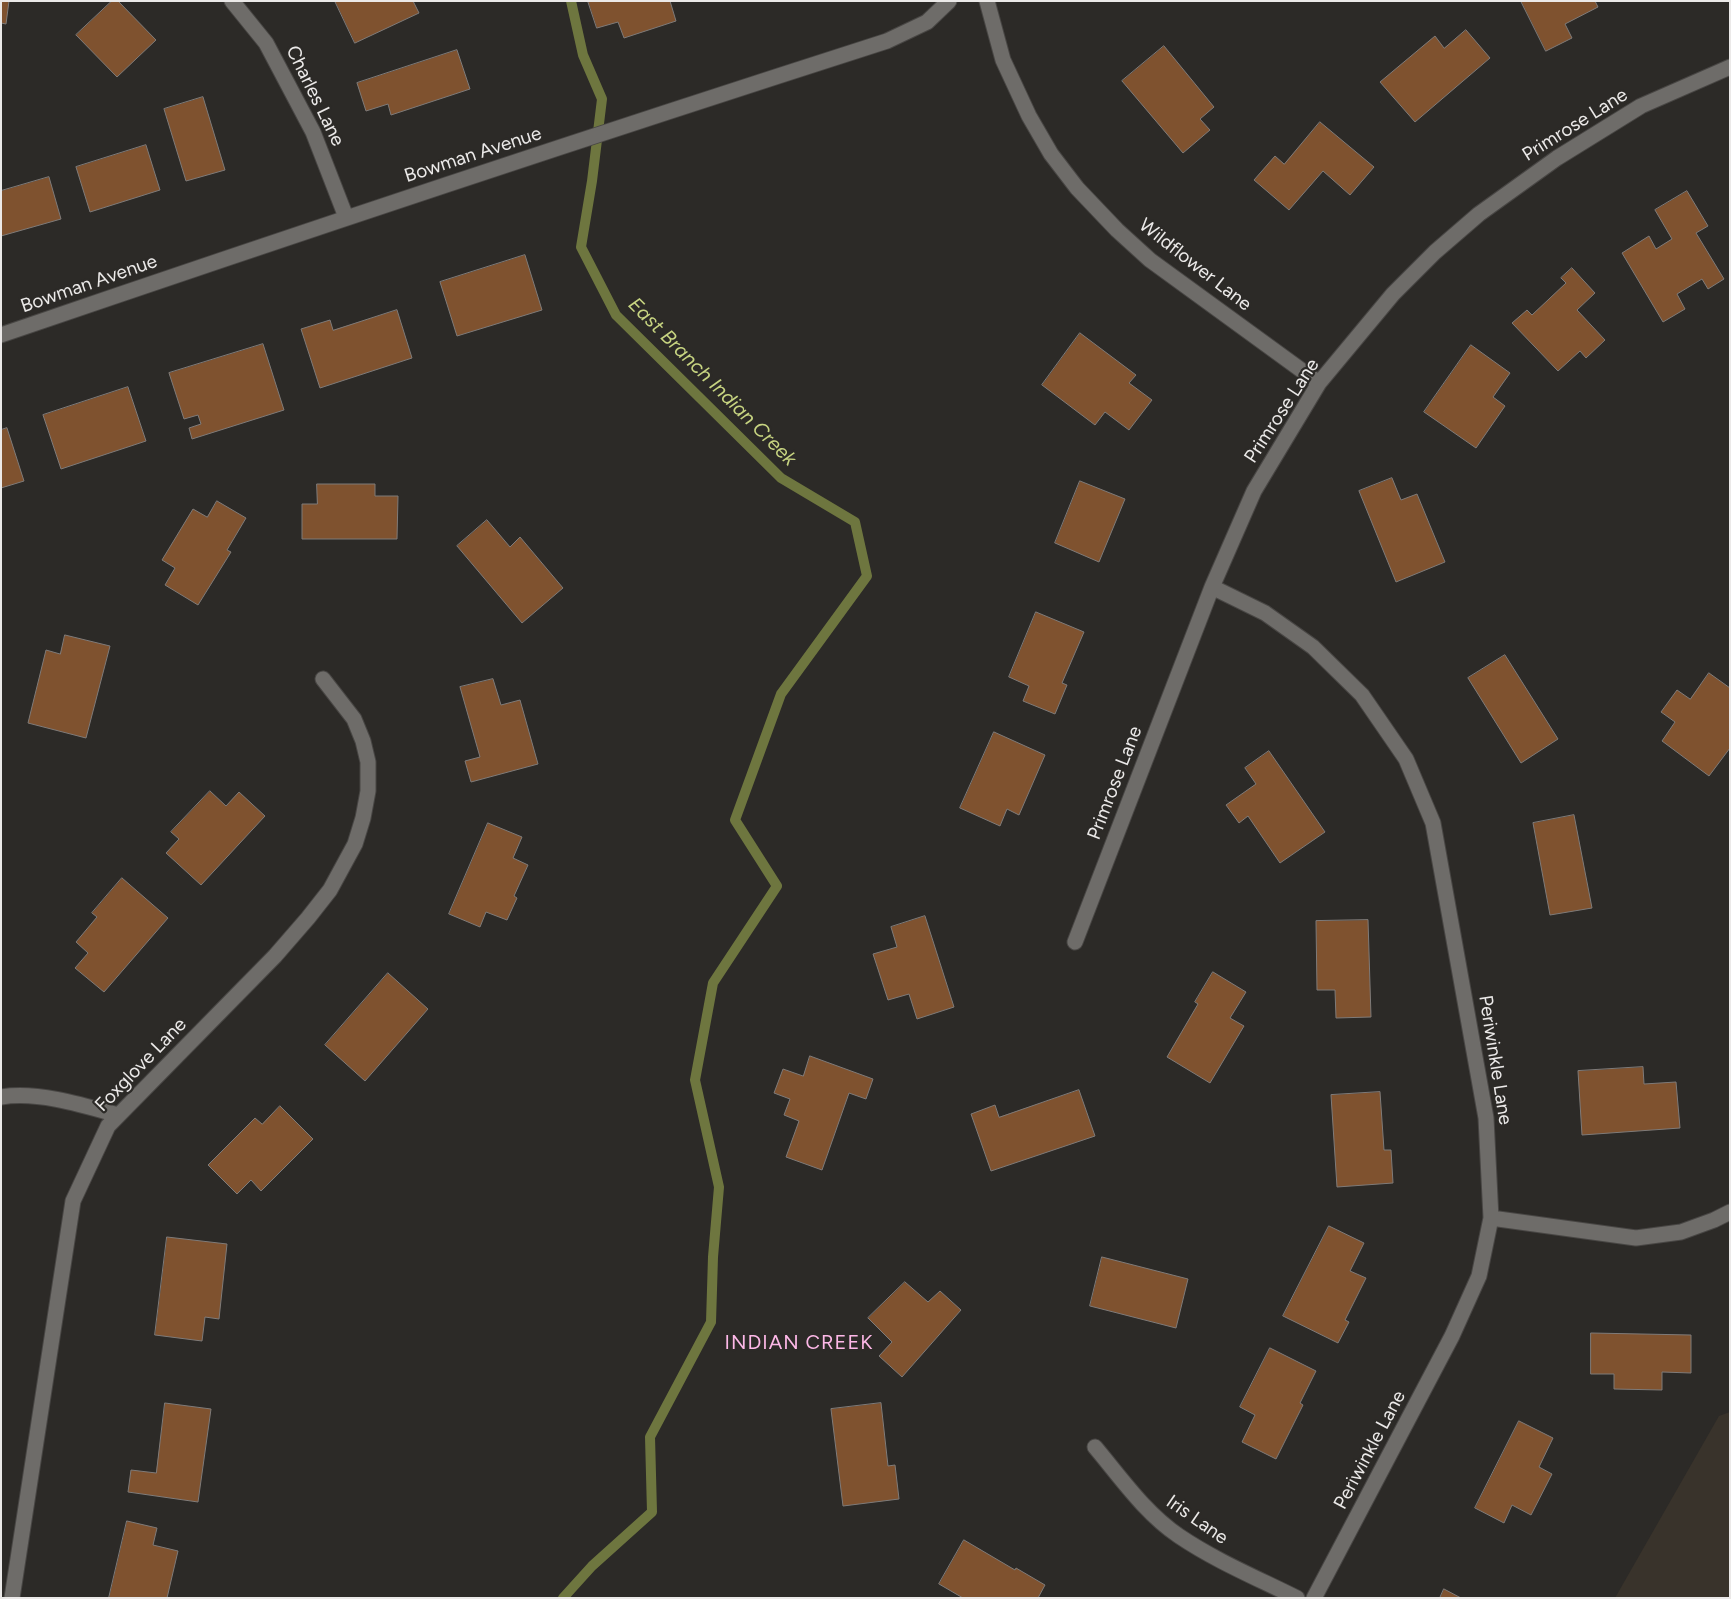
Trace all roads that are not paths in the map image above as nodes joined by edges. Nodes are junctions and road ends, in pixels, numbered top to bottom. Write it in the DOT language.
graph roads {
  1 [pos="232,1"];
  2 [pos="950,1"];
  3 [pos="987,1"];
  4 [pos="1730,67"];
  5 [pos="346,217"];
  6 [pos="1,335"];
  7 [pos="1319,383"];
  8 [pos="1212,587"];
  9 [pos="323,679"];
  10 [pos="1076,942"];
  11 [pos="1,1096"];
  12 [pos="118,1115"];
  13 [pos="1730,1212"];
  14 [pos="1491,1218"];
  15 [pos="1095,1447"];
  16 [pos="12,1598"];
  17 [pos="1297,1598"];
  18 [pos="1314,1598"];
  1 -- 5 [label="street, Charles Lane"];
  2 -- 5 [label="street, Bowman Avenue"];
  3 -- 7 [label="street, Wildflower Lane"];
  4 -- 7 [label="street, Primrose Lane"];
  5 -- 6 [label="street, Bowman Avenue"];
  7 -- 8 [label="street, Primrose Lane"];
  8 -- 10 [label="street, Primrose Lane"];
  8 -- 14 [label="street, Periwinkle Lane"];
  9 -- 12 [label="street, Foxglove Lane"];
  11 -- 12 [label="street"];
  12 -- 16 [label="street, Foxglove Lane"];
  13 -- 14 [label="street"];
  14 -- 18 [label="street, Periwinkle Lane"];
  15 -- 17 [label="street, Iris Lane"];
}
